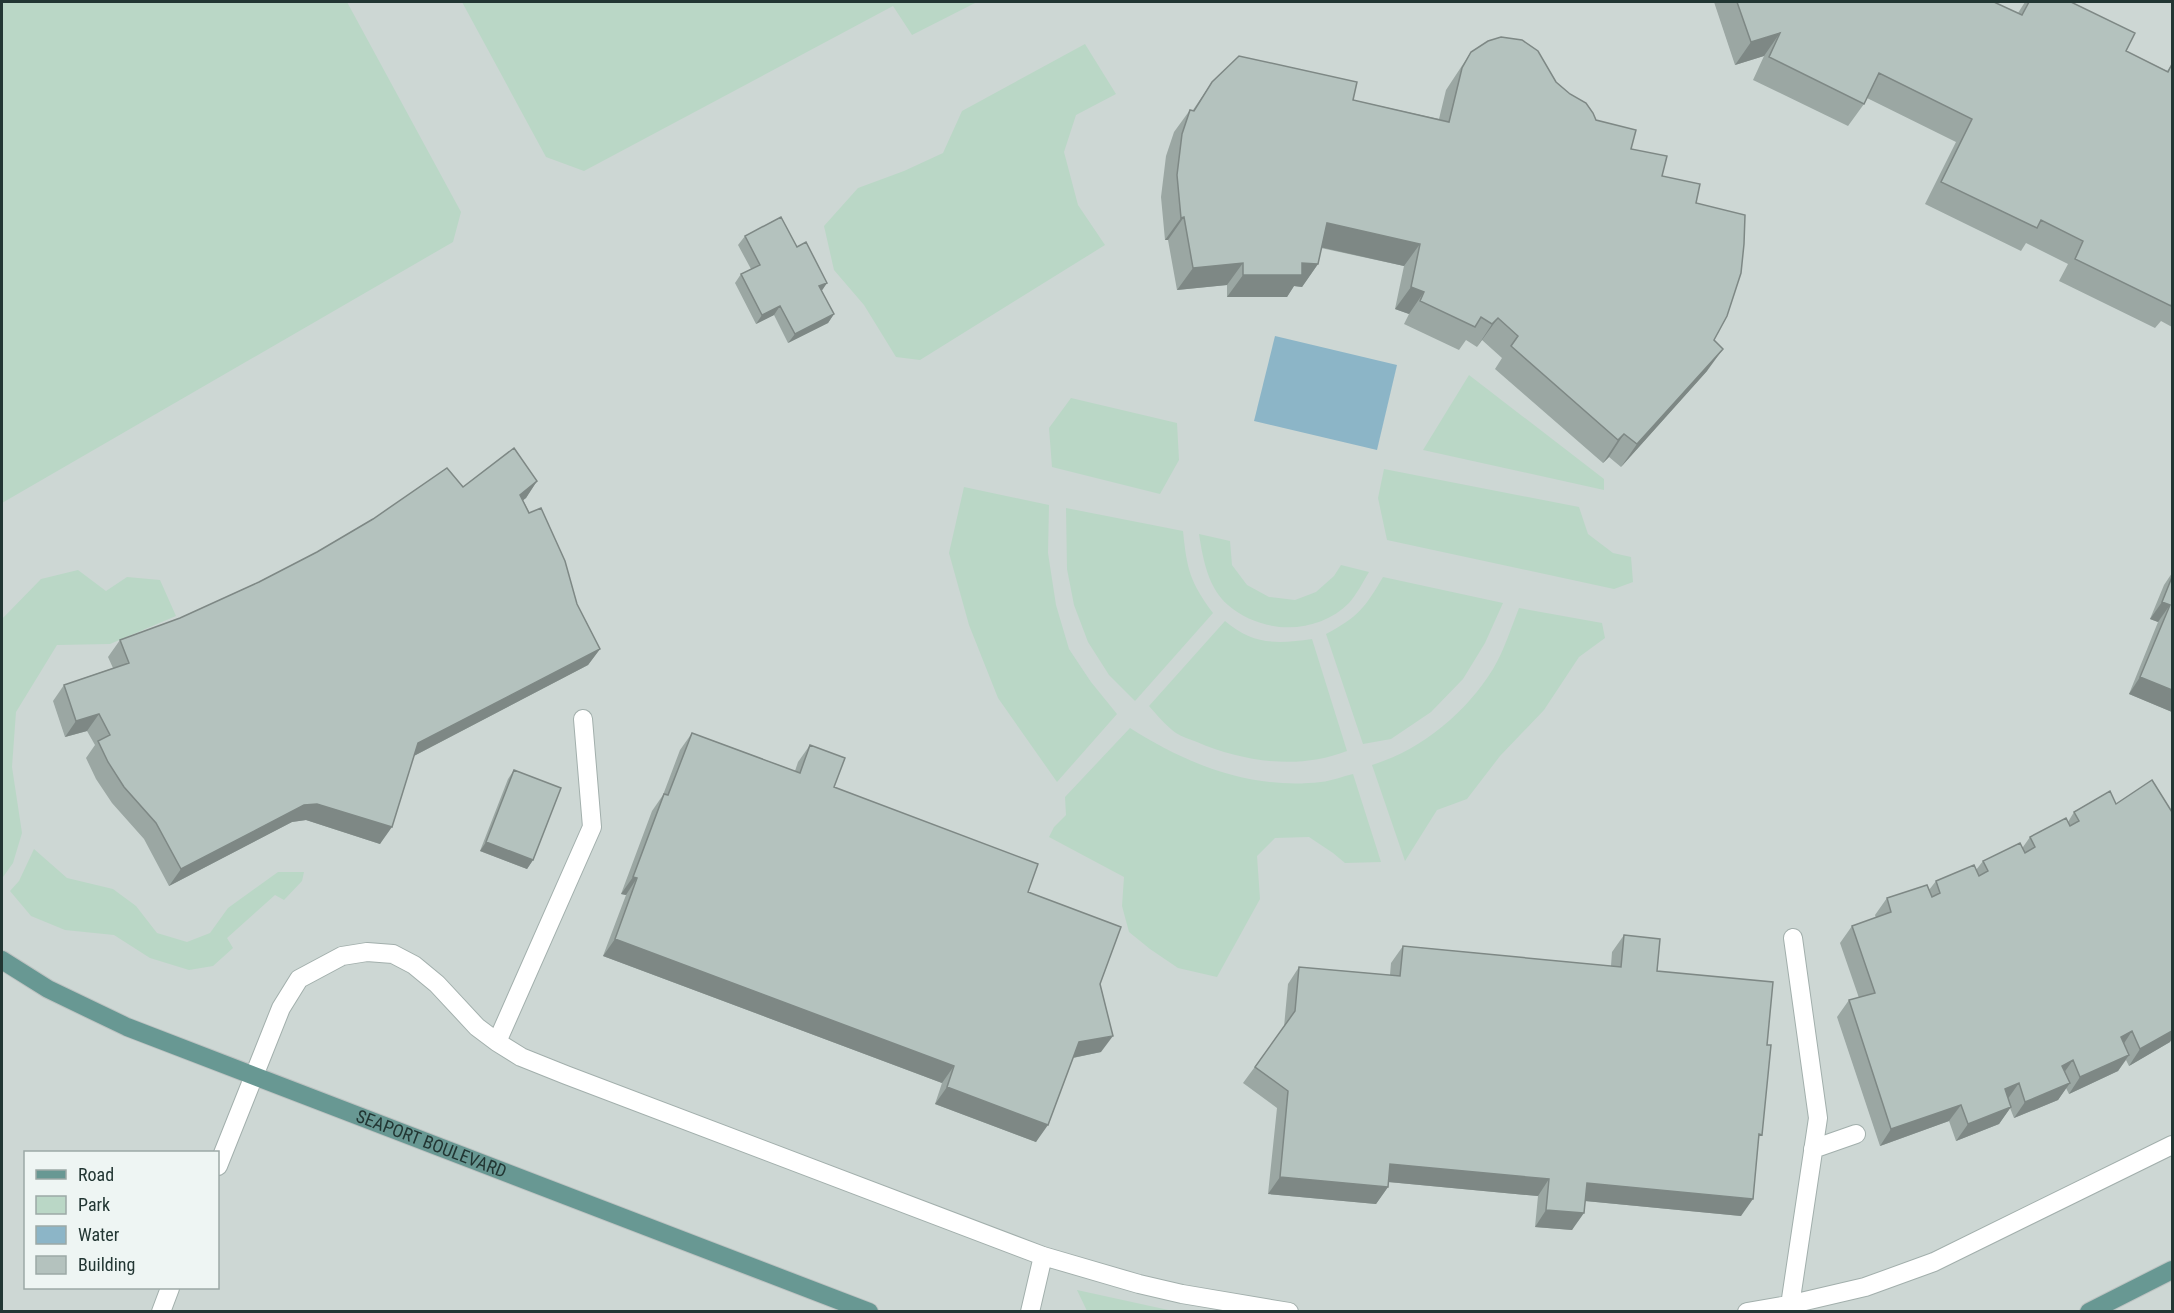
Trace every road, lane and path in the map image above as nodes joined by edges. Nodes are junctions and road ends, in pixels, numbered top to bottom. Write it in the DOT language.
graph roads {
  1 [pos="583,719"];
  2 [pos="1792,938"];
  3 [pos="2,960"];
  4 [pos="497,1042"];
  5 [pos="253,1076"];
  6 [pos="1856,1134"];
  7 [pos="2172,1144"];
  8 [pos="1813,1149"];
  9 [pos="219,1163"];
  10 [pos="1043,1256"];
  11 [pos="2172,1270"];
  12 [pos="169,1289"];
  13 [pos="1223,1306"];
  14 [pos="1788,1308"];
  15 [pos="161,1311"];
  16 [pos="868,1311"];
  17 [pos="1030,1311"];
  18 [pos="1289,1311"];
  19 [pos="1747,1311"];
  20 [pos="2089,1311"];
  1 -- 4 [label="lane"];
  2 -- 8 [label="lane"];
  3 -- 5 [label="main road, SEAPORT BOULEVARD"];
  4 -- 5 [label="lane"];
  4 -- 10 [label="lane"];
  5 -- 9 [label="lane"];
  5 -- 16 [label="main road, SEAPORT BOULEVARD"];
  6 -- 8 [label="lane"];
  7 -- 14 [label="lane"];
  8 -- 14 [label="lane"];
  10 -- 13 [label="lane"];
  10 -- 17 [label="lane"];
  11 -- 20 [label="main road"];
  12 -- 15 [label="lane"];
  13 -- 18 [label="lane"];
  14 -- 19 [label="lane"];
}
